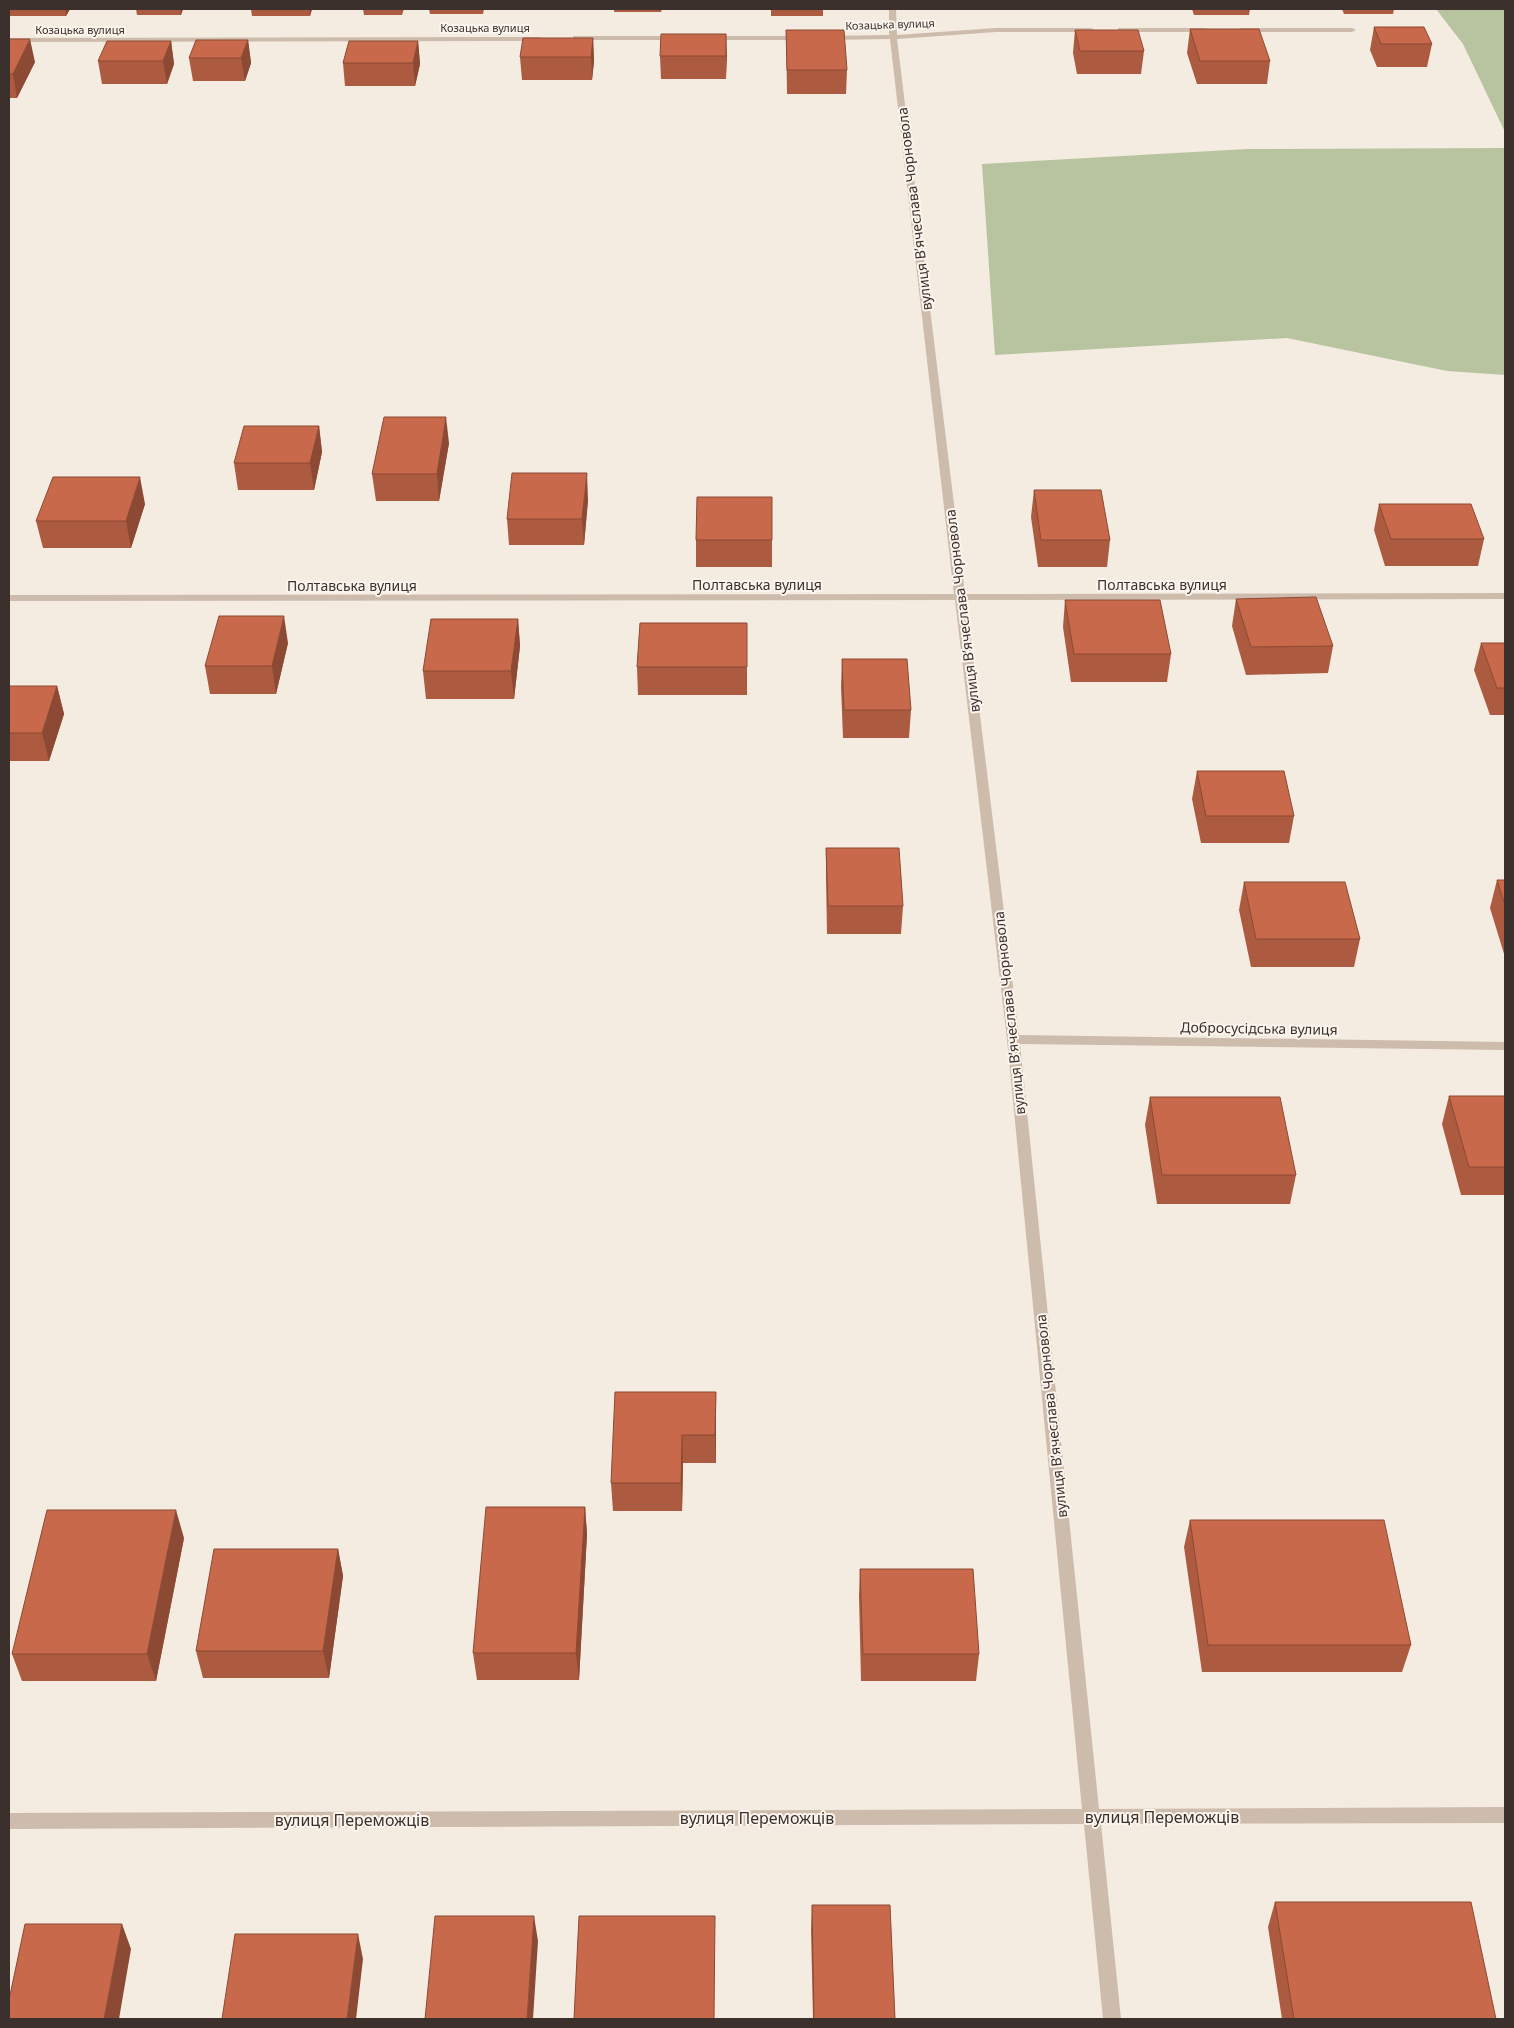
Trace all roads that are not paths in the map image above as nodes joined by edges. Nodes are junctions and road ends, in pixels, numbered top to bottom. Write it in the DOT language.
graph roads {
  1 [pos="892,9"];
  2 [pos="1095,30"];
  3 [pos="1115,30"];
  4 [pos="1214,30"];
  5 [pos="1233,30"];
  6 [pos="1352,30"];
  7 [pos="893,37"];
  8 [pos="545,38"];
  9 [pos="565,38"];
  10 [pos="684,38"];
  11 [pos="704,38"];
  12 [pos="813,38"];
  13 [pos="823,38"];
  14 [pos="9,40"];
  15 [pos="1505,596"];
  16 [pos="9,598"];
  17 [pos="961,598"];
  18 [pos="1013,1039"];
  19 [pos="1505,1046"];
  20 [pos="1505,1816"];
  21 [pos="1091,1818"];
  22 [pos="9,1821"];
  23 [pos="1112,2019"];
  1 -- 7 [label="street, вулиця Вʼячеслава Чорновола"];
  2 -- 7 [label="street, Козацька вулиця"];
  3 -- 4 [label="street"];
  5 -- 6 [label="street"];
  7 -- 13 [label="street, Козацька вулиця"];
  7 -- 17 [label="street, вулиця Вʼячеслава Чорновола"];
  8 -- 14 [label="street, Козацька вулиця"];
  9 -- 10 [label="street"];
  11 -- 12 [label="street"];
  15 -- 17 [label="street, Полтавська вулиця"];
  16 -- 17 [label="street, Полтавська вулиця"];
  17 -- 18 [label="street, вулиця Вʼячеслава Чорновола"];
  18 -- 19 [label="street, Добросусідська вулиця"];
  18 -- 21 [label="street, вулиця Вʼячеслава Чорновола"];
  20 -- 21 [label="street, вулиця Переможців"];
  21 -- 22 [label="street, вулиця Переможців"];
  21 -- 23 [label="street, вулиця Вʼячеслава Чорновола"];
}
